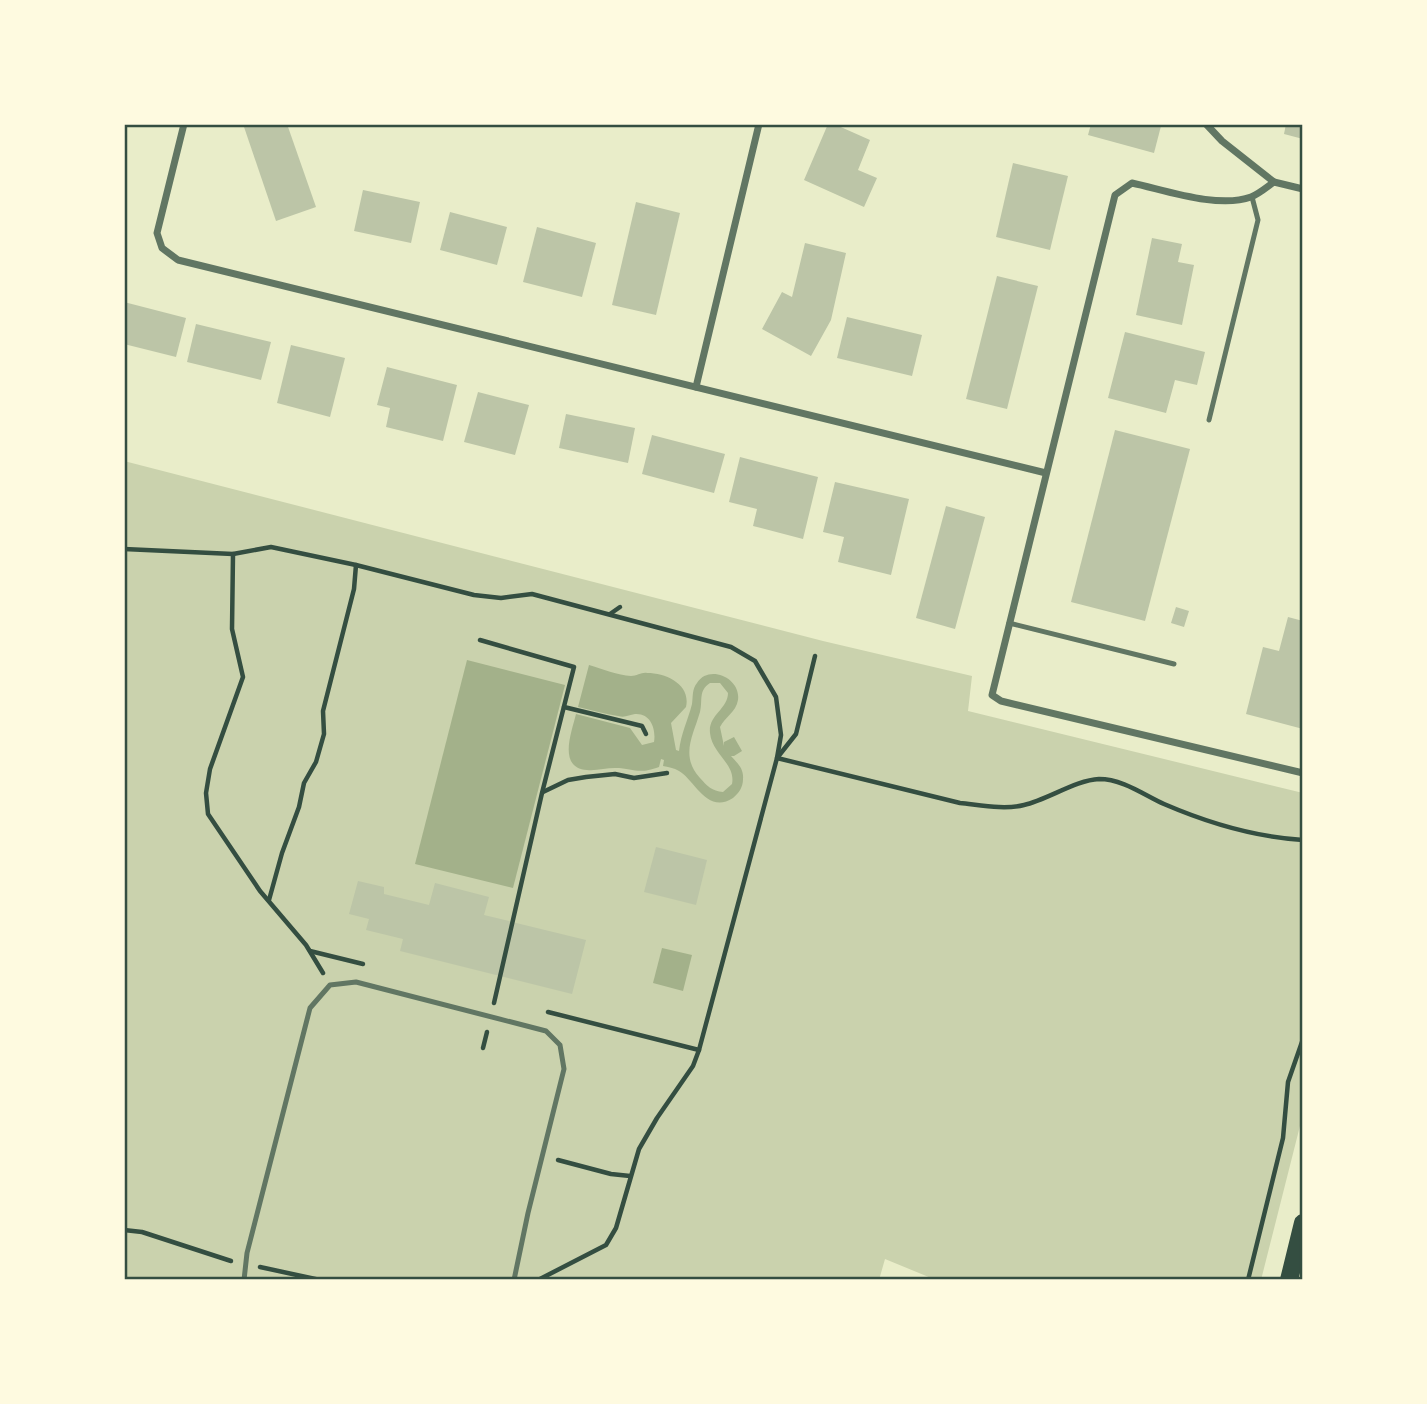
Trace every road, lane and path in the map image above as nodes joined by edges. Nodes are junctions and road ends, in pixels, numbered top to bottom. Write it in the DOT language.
graph roads {
  1 [pos="184,124"];
  2 [pos="759,124"];
  3 [pos="1206,124"];
  4 [pos="1274,182"];
  5 [pos="1303,189"];
  6 [pos="1252,197"];
  7 [pos="696,387"];
  8 [pos="1209,420"];
  9 [pos="1046,473"];
  10 [pos="124,549"];
  11 [pos="233,554"];
  12 [pos="356,565"];
  13 [pos="620,607"];
  14 [pos="610,614"];
  15 [pos="1009,623"];
  16 [pos="480,640"];
  17 [pos="815,656"];
  18 [pos="1174,664"];
  19 [pos="564,707"];
  20 [pos="646,734"];
  21 [pos="777,758"];
  22 [pos="1303,773"];
  23 [pos="667,774"];
  24 [pos="542,793"];
  25 [pos="1303,840"];
  26 [pos="269,901"];
  27 [pos="330,985"];
  28 [pos="556,1014"];
  29 [pos="492,1016"];
  30 [pos="561,1023"];
  31 [pos="1303,1040"];
  32 [pos="483,1048"];
  33 [pos="557,1159"];
  34 [pos="630,1176"];
  35 [pos="1303,1223"];
  36 [pos="124,1230"];
  37 [pos="234,1262"];
  38 [pos="258,1267"];
  39 [pos="244,1280"];
  40 [pos="320,1280"];
  41 [pos="514,1280"];
  42 [pos="538,1280"];
  43 [pos="1248,1280"];
  44 [pos="1289,1280"];
  1 -- 7 [label="street"];
  2 -- 7 [label="street"];
  3 -- 4 [label="street"];
  4 -- 5 [label="street"];
  4 -- 6 [label="street"];
  6 -- 8 [label="lane"];
  6 -- 9 [label="street"];
  7 -- 9 [label="street"];
  9 -- 15 [label="street"];
  10 -- 11 [label="path"];
  11 -- 12 [label="path"];
  11 -- 26 [label="path"];
  12 -- 14 [label="path"];
  12 -- 26 [label="path"];
  13 -- 14 [label="path"];
  14 -- 21 [label="path"];
  15 -- 18 [label="lane"];
  15 -- 22 [label="street"];
  16 -- 19 [label="path"];
  17 -- 21 [label="path"];
  19 -- 20 [label="path"];
  19 -- 24 [label="path"];
  21 -- 25 [label="path"];
  21 -- 34 [label="path"];
  23 -- 24 [label="path"];
  24 -- 29 [label="path"];
  26 -- 27 [label="path"];
  27 -- 29 [label="lane"];
  27 -- 39 [label="lane"];
  28 -- 30 [label="path"];
  29 -- 32 [label="path"];
  29 -- 41 [label="lane"];
  31 -- 43 [label="path"];
  33 -- 34 [label="path"];
  34 -- 42 [label="path"];
  35 -- 44 [label="main road"];
  36 -- 37 [label="path"];
  38 -- 40 [label="path"];
}
